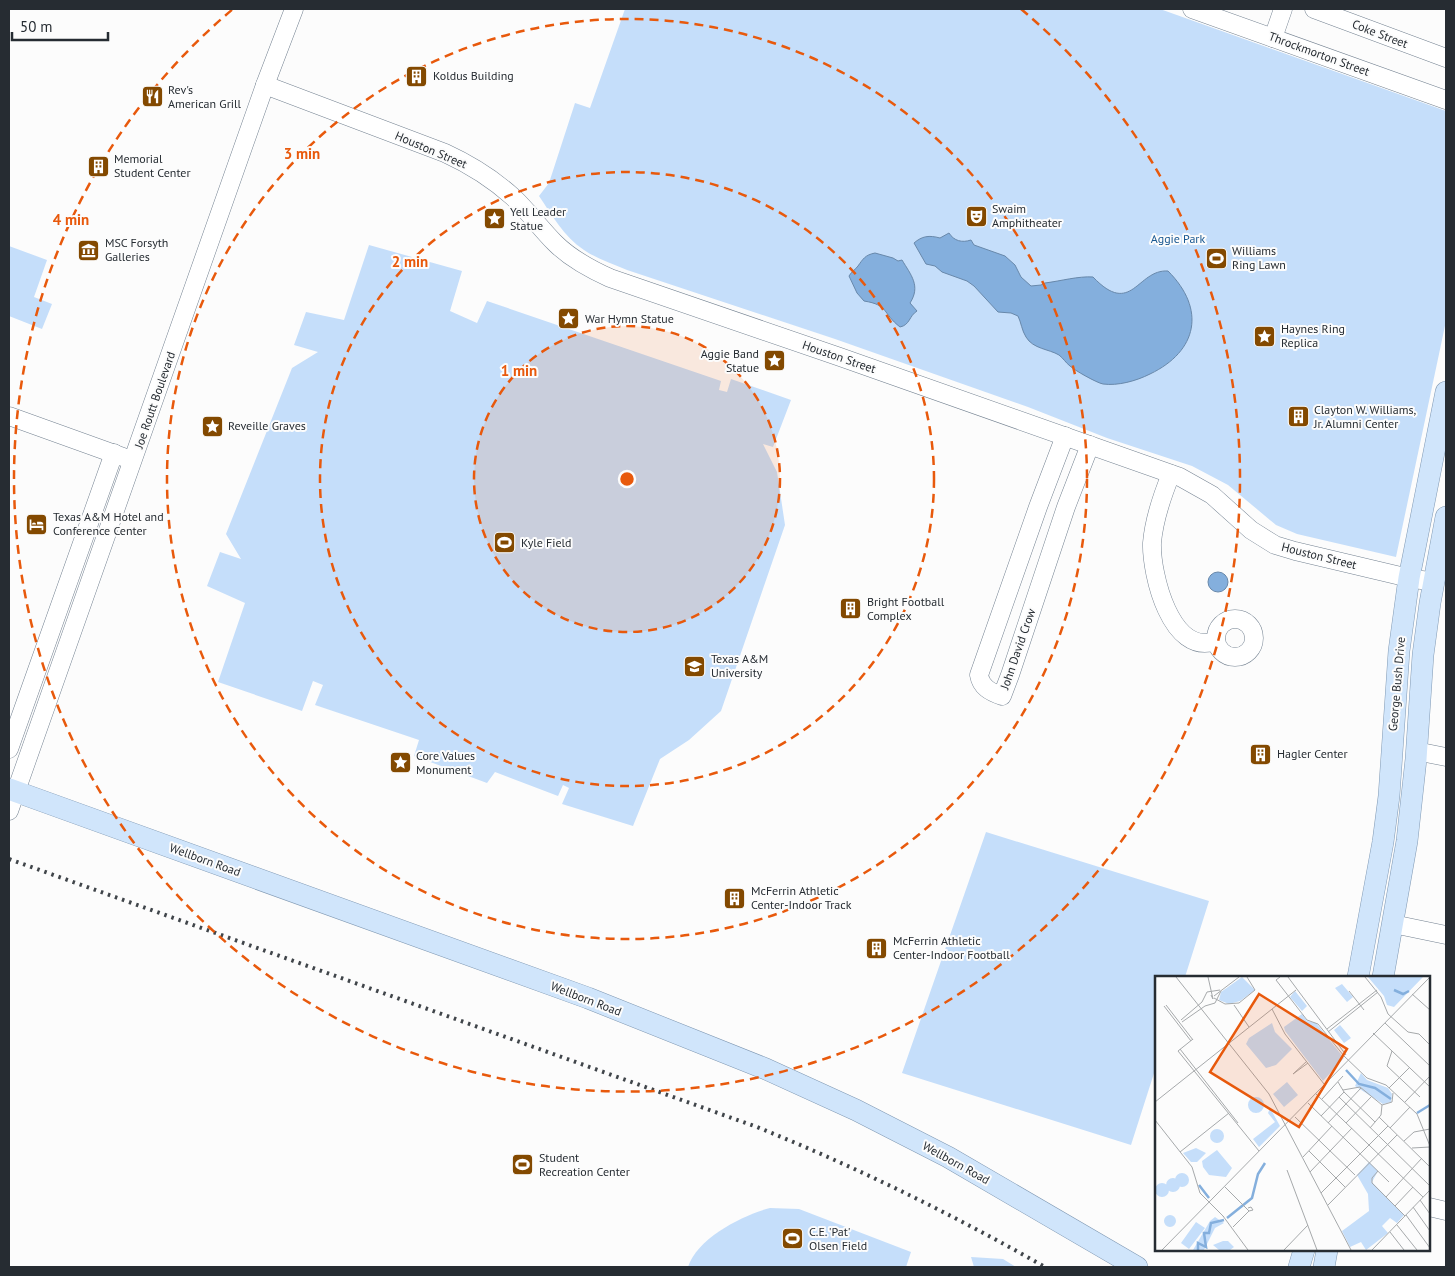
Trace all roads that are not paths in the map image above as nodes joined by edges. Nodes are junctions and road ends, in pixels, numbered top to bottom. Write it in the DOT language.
graph roads {
  1 [pos="294,9"];
  2 [pos="1192,9"];
  3 [pos="1283,9"];
  4 [pos="1314,9"];
  5 [pos="1274,38"];
  6 [pos="1446,58"];
  7 [pos="265,85"];
  8 [pos="1446,100"];
  9 [pos="1446,392"];
  10 [pos="9,416"];
  11 [pos="1065,436"];
  12 [pos="1090,445"];
  13 [pos="114,453"];
  14 [pos="133,460"];
  15 [pos="1171,474"];
  16 [pos="1446,517"];
  17 [pos="1409,578"];
  18 [pos="1434,582"];
  19 [pos="61,600"];
  20 [pos="81,606"];
  21 [pos="1216,641"];
  22 [pos="36,672"];
  23 [pos="55,679"];
  24 [pos="9,749"];
  25 [pos="1416,751"];
  26 [pos="1446,757"];
  27 [pos="1389,796"];
  28 [pos="11,797"];
  29 [pos="1393,924"];
  30 [pos="1446,935"];
  31 [pos="1358,976"];
  32 [pos="1382,976"];
  33 [pos="1430,1207"];
  34 [pos="1446,1211"];
  35 [pos="1304,1251"];
  36 [pos="1328,1251"];
  37 [pos="1137,1267"];
  38 [pos="1299,1267"];
  39 [pos="1324,1267"];
  1 -- 7 [label="street, Joe Routt Boulevard"];
  2 -- 5 [label="street, Throckmorton Street"];
  3 -- 5 [label="street"];
  4 -- 6 [label="street, Coke Street"];
  5 -- 8 [label="street, Throckmorton Street"];
  7 -- 11 [label="street, Houston Street"];
  7 -- 14 [label="street, Joe Routt Boulevard"];
  9 -- 17 [label="main road, George Bush Drive"];
  10 -- 13 [label="street"];
  11 -- 12 [label="street, Houston Street"];
  11 -- 12 [label="street, John David Crow"];
  12 -- 15 [label="street, Houston Street"];
  13 -- 14 [label="street"];
  13 -- 19 [label="street"];
  14 -- 20 [label="street, Joe Routt Boulevard"];
  15 -- 17 [label="street, Houston Street"];
  15 -- 21 [label="street"];
  16 -- 18 [label="main road, George Bush Drive"];
  17 -- 18 [label="street, Houston Street"];
  17 -- 27 [label="main road, George Bush Drive"];
  18 -- 25 [label="main road, George Bush Drive"];
  19 -- 20 [label="street"];
  19 -- 22 [label="street"];
  20 -- 23 [label="street, Joe Routt Boulevard"];
  22 -- 23 [label="street"];
  22 -- 24 [label="street"];
  23 -- 28 [label="street, Joe Routt Boulevard"];
  25 -- 26 [label="street"];
  25 -- 29 [label="main road, George Bush Drive"];
  27 -- 29 [label="main road"];
  27 -- 31 [label="main road, George Bush Drive"];
  28 -- 37 [label="main road, Wellborn Road"];
  29 -- 30 [label="street"];
  29 -- 32 [label="main road, George Bush Drive"];
  33 -- 34 [label="street"];
  35 -- 38 [label="main road"];
  36 -- 39 [label="main road"];
}
